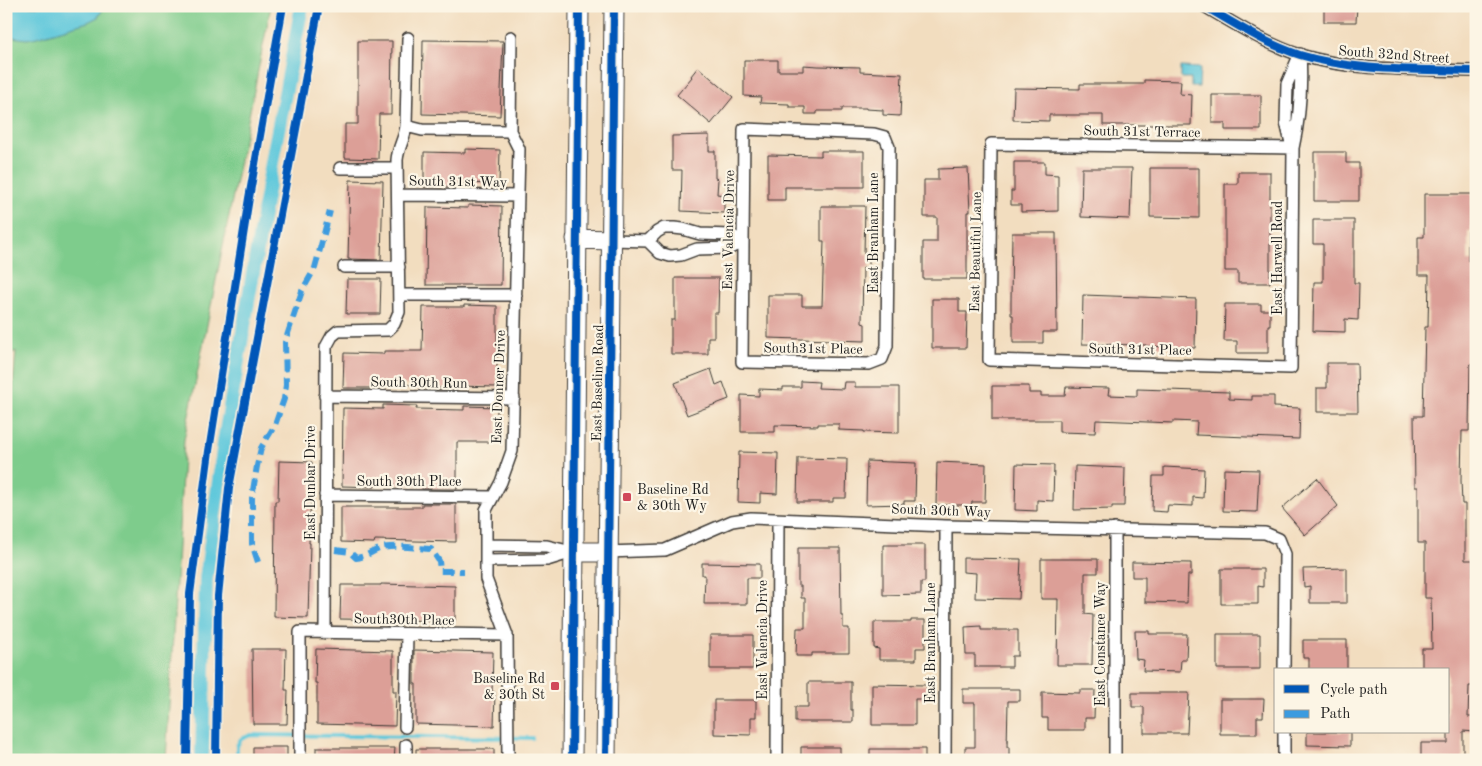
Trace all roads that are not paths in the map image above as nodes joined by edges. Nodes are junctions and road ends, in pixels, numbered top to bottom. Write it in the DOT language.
graph roads {
  1 [pos="579,6"];
  2 [pos="614,6"];
  3 [pos="1204,6"];
  4 [pos="511,37"];
  5 [pos="408,38"];
  6 [pos="1300,54"];
  7 [pos="1476,71"];
  8 [pos="1300,108"];
  9 [pos="1286,109"];
  10 [pos="406,126"];
  11 [pos="744,129"];
  12 [pos="510,131"];
  13 [pos="991,144"];
  14 [pos="1293,148"];
  15 [pos="340,168"];
  16 [pos="397,168"];
  17 [pos="398,195"];
  18 [pos="517,196"];
  19 [pos="576,239"];
  20 [pos="611,240"];
  21 [pos="648,241"];
  22 [pos="742,242"];
  23 [pos="344,267"];
  24 [pos="399,267"];
  25 [pos="399,295"];
  26 [pos="516,295"];
  27 [pos="882,359"];
  28 [pos="989,360"];
  29 [pos="742,362"];
  30 [pos="1291,368"];
  31 [pos="325,396"];
  32 [pos="514,398"];
  33 [pos="325,495"];
  34 [pos="492,497"];
  35 [pos="778,520"];
  36 [pos="946,526"];
  37 [pos="1115,529"];
  38 [pos="486,545"];
  39 [pos="520,546"];
  40 [pos="573,552"];
  41 [pos="608,552"];
  42 [pos="486,561"];
  43 [pos="520,561"];
  44 [pos="325,633"];
  45 [pos="407,634"];
  46 [pos="508,635"];
  47 [pos="1284,668"];
  48 [pos="405,727"];
  49 [pos="1284,734"];
  50 [pos="406,744"];
  51 [pos="300,760"];
  52 [pos="406,760"];
  53 [pos="508,760"];
  54 [pos="572,760"];
  55 [pos="606,760"];
  56 [pos="778,760"];
  57 [pos="945,760"];
  58 [pos="1115,760"];
  59 [pos="1284,760"];
  1 -- 19 [label="main road, East Baseline Road"];
  2 -- 20 [label="main road, East Baseline Road"];
  3 -- 6 [label="street, South 32nd Street"];
  4 -- 12 [label="street, East Donner Drive"];
  5 -- 10 [label="street"];
  6 -- 7 [label="street, South 32nd Street"];
  6 -- 8 [label="street, East Harwell Road"];
  6 -- 9 [label="street, East Harwell Road"];
  8 -- 9 [label="street"];
  8 -- 14 [label="street, East Harwell Road"];
  9 -- 14 [label="street, East Harwell Road"];
  10 -- 12 [label="street"];
  10 -- 16 [label="street"];
  11 -- 22 [label="street, East Valencia Drive"];
  11 -- 27 [label="street, East Branham Lane"];
  12 -- 18 [label="street, East Donner Drive"];
  13 -- 14 [label="street, South 31st Terrace"];
  13 -- 28 [label="street, East Beautiful Lane"];
  14 -- 30 [label="street, East Harwell Road"];
  15 -- 16 [label="street, South 31st Way"];
  16 -- 17 [label="street"];
  17 -- 18 [label="street, South 31st Way"];
  17 -- 24 [label="street"];
  18 -- 26 [label="street, East Donner Drive"];
  19 -- 20 [label="main road"];
  19 -- 40 [label="main road, East Baseline Road"];
  20 -- 21 [label="street"];
  20 -- 41 [label="main road, East Baseline Road"];
  21 -- 22 [label="street"];
  21 -- 22 [label="street"];
  22 -- 29 [label="street, East Valencia Drive"];
  23 -- 24 [label="street"];
  24 -- 25 [label="street"];
  25 -- 26 [label="street"];
  25 -- 31 [label="street, East Dunbar Drive"];
  26 -- 32 [label="street, East Donner Drive"];
  27 -- 29 [label="street, South31st Place"];
  28 -- 30 [label="street, South 31st Place"];
  31 -- 32 [label="street, South 30th Run"];
  31 -- 33 [label="street, East Dunbar Drive"];
  32 -- 34 [label="street, East Donner Drive"];
  33 -- 34 [label="street, South 30th Place"];
  33 -- 44 [label="street, East Dunbar Drive"];
  34 -- 38 [label="street, East Donner Drive"];
  35 -- 36 [label="street, South 30th Way"];
  35 -- 41 [label="street, South 30th Way"];
  35 -- 56 [label="street, East Valencia Drive"];
  36 -- 37 [label="street, South 30th Way"];
  36 -- 57 [label="street, East Branham Lane"];
  37 -- 47 [label="street, South 30th Way"];
  37 -- 58 [label="street, East Constance Way"];
  38 -- 39 [label="street"];
  38 -- 42 [label="street, East Donner Drive"];
  39 -- 40 [label="street"];
  39 -- 43 [label="street"];
  40 -- 41 [label="main road"];
  40 -- 43 [label="street"];
  40 -- 54 [label="main road, East Baseline Road"];
  41 -- 55 [label="main road, East Baseline Road"];
  42 -- 43 [label="street"];
  42 -- 46 [label="street, East Donner Drive"];
  44 -- 45 [label="street, South30th Place"];
  44 -- 51 [label="street, South30th Place"];
  45 -- 46 [label="street, South30th Place"];
  45 -- 48 [label="street"];
  46 -- 53 [label="street, East Donner Drive"];
  49 -- 59 [label="street"];
  50 -- 52 [label="street"];
}
